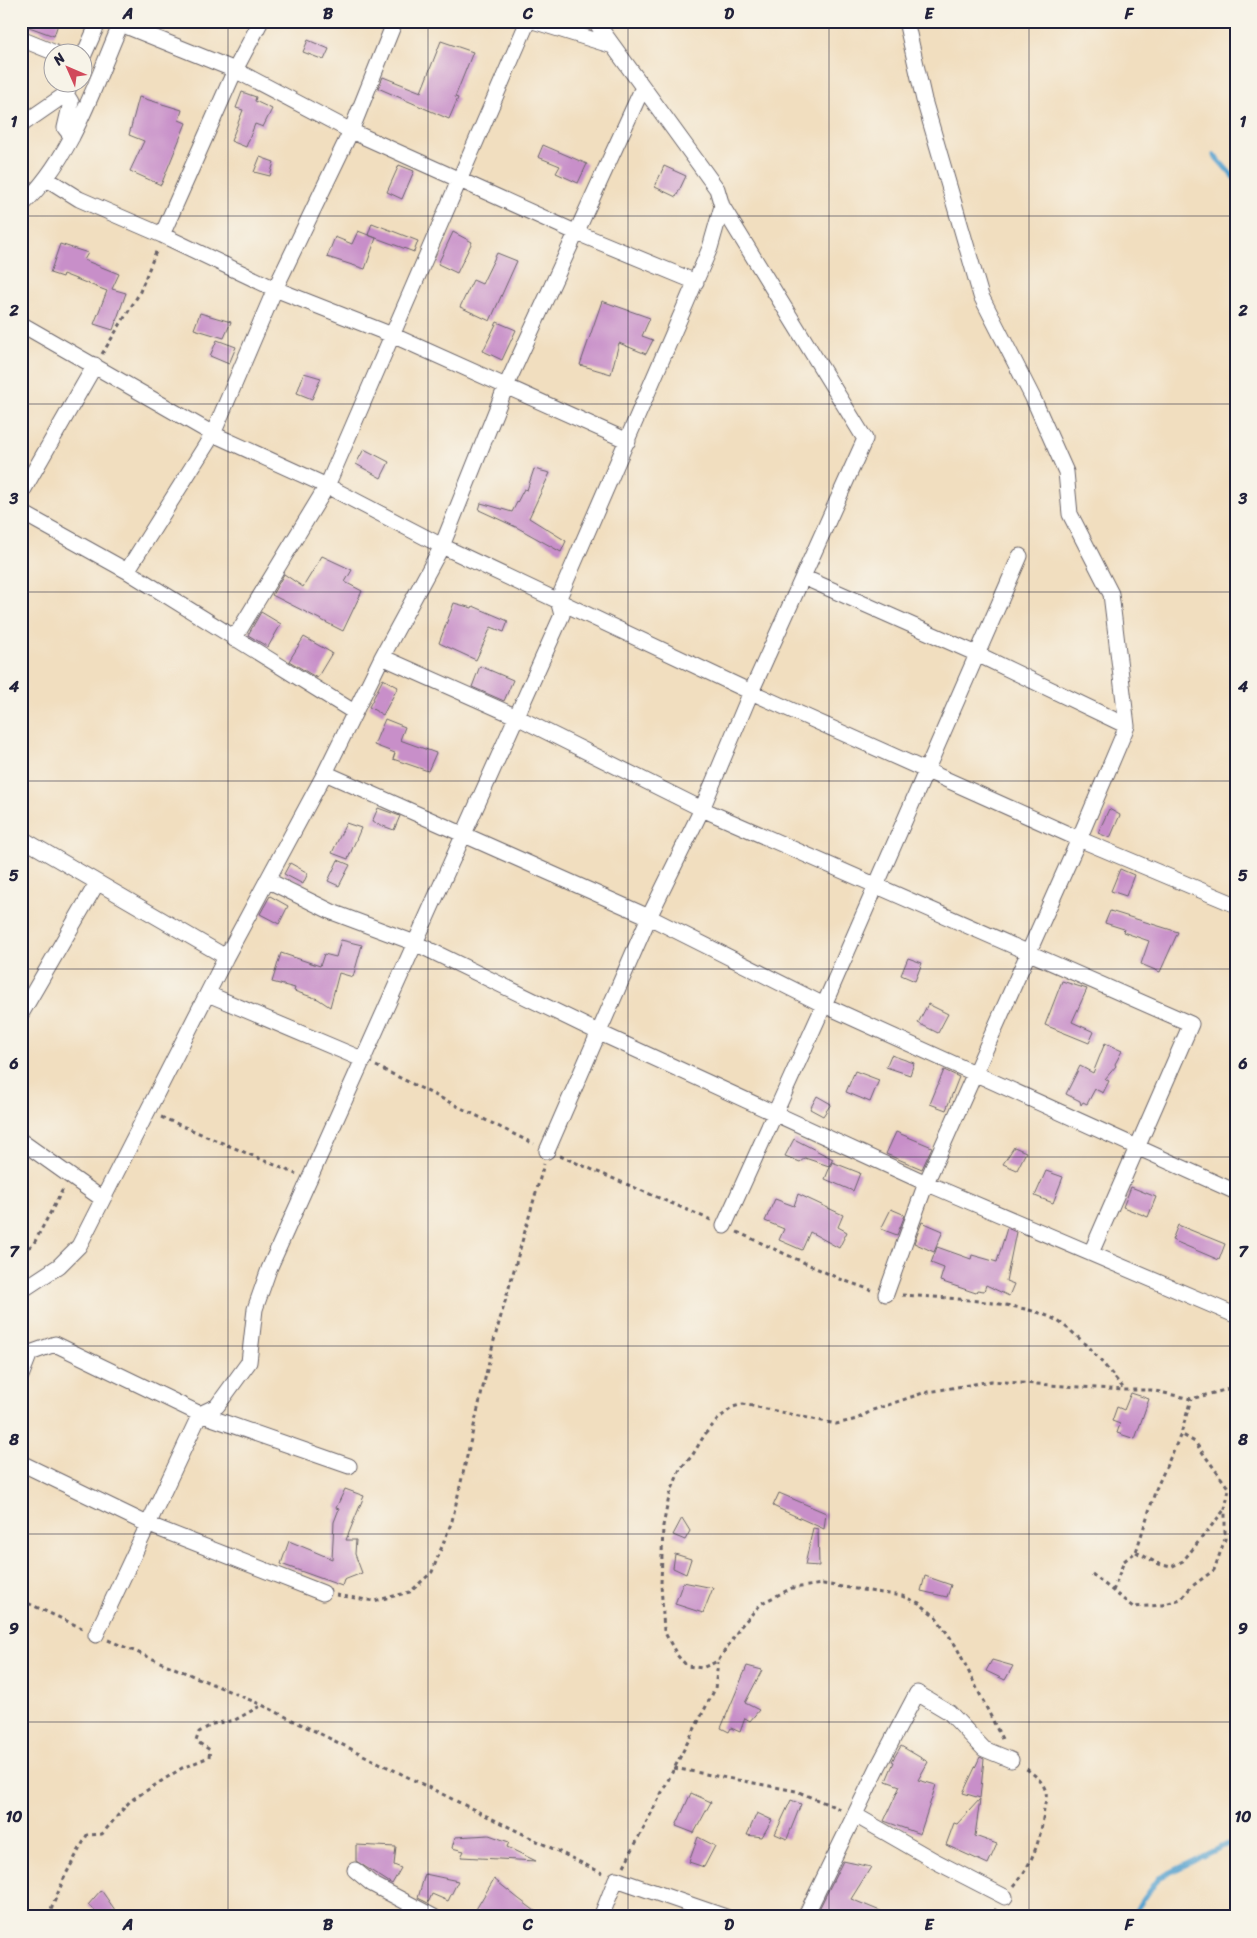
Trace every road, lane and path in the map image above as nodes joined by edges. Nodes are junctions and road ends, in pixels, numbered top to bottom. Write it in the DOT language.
graph roads {
  1 [pos="99,21"];
  2 [pos="262,21"];
  3 [pos="395,21"];
  4 [pos="528,21"];
  5 [pos="533,21"];
  6 [pos="595,21"];
  7 [pos="906,21"];
  8 [pos="122,23"];
  9 [pos="21,39"];
  10 [pos="90,42"];
  11 [pos="613,46"];
  12 [pos="42,48"];
  13 [pos="235,70"];
  14 [pos="643,87"];
  15 [pos="64,92"];
  16 [pos="69,92"];
  17 [pos="21,126"];
  18 [pos="351,130"];
  19 [pos="72,137"];
  20 [pos="47,179"];
  21 [pos="460,180"];
  22 [pos="21,206"];
  23 [pos="722,206"];
  24 [pos="575,232"];
  25 [pos="162,235"];
  26 [pos="696,282"];
  27 [pos="274,289"];
  28 [pos="21,324"];
  29 [pos="392,335"];
  30 [pos="95,365"];
  31 [pos="506,386"];
  32 [pos="213,434"];
  33 [pos="628,441"];
  34 [pos="327,486"];
  35 [pos="21,494"];
  36 [pos="21,512"];
  37 [pos="442,546"];
  38 [pos="1020,556"];
  39 [pos="127,571"];
  40 [pos="803,577"];
  41 [pos="558,600"];
  42 [pos="234,639"];
  43 [pos="977,654"];
  44 [pos="382,657"];
  45 [pos="752,692"];
  46 [pos="354,712"];
  47 [pos="517,717"];
  48 [pos="1127,726"];
  49 [pos="926,770"];
  50 [pos="325,773"];
  51 [pos="702,809"];
  52 [pos="465,834"];
  53 [pos="21,838"];
  54 [pos="1079,839"];
  55 [pos="267,880"];
  56 [pos="98,883"];
  57 [pos="876,885"];
  58 [pos="1236,905"];
  59 [pos="649,918"];
  60 [pos="415,942"];
  61 [pos="1028,952"];
  62 [pos="226,957"];
  63 [pos="208,994"];
  64 [pos="824,1005"];
  65 [pos="21,1014"];
  66 [pos="600,1033"];
  67 [pos="364,1060"];
  68 [pos="974,1074"];
  69 [pos="147,1110"];
  70 [pos="775,1113"];
  71 [pos="21,1141"];
  72 [pos="1137,1148"];
  73 [pos="548,1151"];
  74 [pos="70,1176"];
  75 [pos="309,1180"];
  76 [pos="926,1183"];
  77 [pos="1236,1192"];
  78 [pos="101,1198"];
  79 [pos="724,1226"];
  80 [pos="21,1251"];
  81 [pos="1091,1253"];
  82 [pos="21,1291"];
  83 [pos="886,1294"];
  84 [pos="1235,1315"];
  85 [pos="21,1376"];
  86 [pos="1236,1387"];
  87 [pos="1125,1390"];
  88 [pos="1191,1399"];
  89 [pos="200,1414"];
  90 [pos="1181,1434"];
  91 [pos="21,1463"];
  92 [pos="348,1466"];
  93 [pos="1225,1509"];
  94 [pos="147,1524"];
  95 [pos="1136,1552"];
  96 [pos="1092,1574"];
  97 [pos="1113,1591"];
  98 [pos="323,1593"];
  99 [pos="21,1600"];
  100 [pos="96,1635"];
  101 [pos="718,1661"];
  102 [pos="262,1705"];
  103 [pos="1011,1760"];
  104 [pos="674,1768"];
  105 [pos="855,1815"];
  106 [pos="356,1870"];
  107 [pos="616,1879"];
  108 [pos="1005,1897"];
  109 [pos="49,1915"];
  110 [pos="434,1917"];
  111 [pos="600,1917"];
  112 [pos="726,1917"];
  113 [pos="805,1917"];
  114 [pos="991,1917"];
  1 -- 10 [label="street"];
  2 -- 13 [label="street"];
  3 -- 18 [label="street"];
  4 -- 21 [label="street"];
  5 -- 11 [label="street"];
  6 -- 11 [label="street"];
  7 -- 48 [label="street"];
  8 -- 13 [label="street"];
  8 -- 19 [label="street"];
  9 -- 12 [label="street"];
  11 -- 14 [label="street"];
  13 -- 18 [label="street"];
  13 -- 25 [label="street"];
  14 -- 23 [label="street"];
  14 -- 24 [label="street"];
  15 -- 17 [label="street"];
  16 -- 19 [label="street"];
  18 -- 21 [label="street"];
  18 -- 27 [label="street"];
  19 -- 20 [label="street"];
  20 -- 22 [label="street"];
  20 -- 25 [label="street"];
  21 -- 24 [label="street"];
  21 -- 29 [label="street"];
  23 -- 26 [label="street"];
  23 -- 40 [label="street"];
  24 -- 26 [label="street"];
  24 -- 31 [label="street"];
  25 -- 27 [label="street"];
  25 -- 30 [label="path"];
  26 -- 33 [label="street"];
  27 -- 29 [label="street"];
  27 -- 32 [label="street"];
  28 -- 30 [label="street"];
  29 -- 31 [label="street"];
  29 -- 34 [label="street"];
  30 -- 32 [label="street"];
  30 -- 35 [label="street"];
  31 -- 33 [label="street"];
  31 -- 37 [label="street"];
  32 -- 34 [label="street"];
  32 -- 39 [label="street"];
  33 -- 41 [label="street"];
  34 -- 37 [label="street"];
  34 -- 42 [label="street"];
  36 -- 39 [label="street"];
  37 -- 41 [label="street"];
  37 -- 44 [label="street"];
  38 -- 43 [label="street"];
  39 -- 42 [label="street"];
  40 -- 43 [label="street"];
  40 -- 45 [label="street"];
  41 -- 45 [label="street"];
  41 -- 47 [label="street"];
  42 -- 46 [label="street"];
  43 -- 48 [label="street"];
  43 -- 49 [label="street"];
  44 -- 46 [label="street"];
  44 -- 47 [label="street"];
  45 -- 49 [label="street"];
  45 -- 51 [label="street"];
  46 -- 50 [label="street"];
  47 -- 51 [label="street"];
  47 -- 52 [label="street"];
  48 -- 54 [label="street"];
  49 -- 54 [label="street"];
  49 -- 57 [label="street"];
  50 -- 52 [label="street"];
  50 -- 55 [label="street"];
  51 -- 57 [label="street"];
  51 -- 59 [label="street"];
  52 -- 59 [label="street"];
  52 -- 60 [label="street"];
  53 -- 56 [label="street"];
  54 -- 58 [label="street"];
  54 -- 61 [label="street"];
  55 -- 60 [label="street"];
  55 -- 62 [label="street"];
  56 -- 62 [label="street"];
  56 -- 65 [label="street"];
  57 -- 61 [label="street"];
  57 -- 64 [label="street"];
  59 -- 64 [label="street"];
  59 -- 66 [label="street"];
  60 -- 66 [label="street"];
  60 -- 67 [label="street"];
  61 -- 68 [label="street"];
  61 -- 72 [label="street"];
  62 -- 63 [label="street"];
  63 -- 67 [label="street"];
  63 -- 69 [label="street"];
  64 -- 68 [label="street"];
  64 -- 70 [label="street"];
  66 -- 70 [label="street"];
  66 -- 73 [label="street"];
  67 -- 73 [label="path"];
  67 -- 75 [label="street"];
  68 -- 72 [label="street"];
  68 -- 76 [label="street"];
  69 -- 75 [label="path"];
  69 -- 78 [label="street"];
  70 -- 76 [label="street"];
  70 -- 79 [label="street"];
  71 -- 74 [label="street"];
  72 -- 77 [label="street"];
  72 -- 81 [label="street"];
  73 -- 79 [label="path"];
  73 -- 98 [label="path"];
  74 -- 78 [label="street"];
  74 -- 80 [label="path"];
  75 -- 89 [label="street"];
  76 -- 81 [label="street"];
  76 -- 83 [label="street"];
  78 -- 82 [label="street"];
  79 -- 83 [label="path"];
  81 -- 84 [label="street"];
  83 -- 87 [label="path"];
  85 -- 89 [label="street"];
  86 -- 88 [label="path"];
  87 -- 88 [label="path"];
  87 -- 101 [label="path"];
  88 -- 90 [label="path"];
  89 -- 92 [label="street"];
  89 -- 94 [label="street"];
  90 -- 93 [label="path"];
  90 -- 95 [label="path"];
  91 -- 94 [label="street"];
  93 -- 95 [label="path"];
  93 -- 97 [label="path"];
  94 -- 98 [label="street"];
  94 -- 100 [label="street"];
  95 -- 97 [label="path"];
  96 -- 97 [label="path"];
  99 -- 100 [label="path"];
  100 -- 102 [label="path"];
  101 -- 103 [label="path"];
  101 -- 104 [label="path"];
  102 -- 107 [label="path"];
  102 -- 109 [label="path"];
  103 -- 105 [label="street"];
  103 -- 108 [label="path"];
  104 -- 105 [label="path"];
  104 -- 107 [label="path"];
  105 -- 108 [label="street"];
  105 -- 113 [label="street"];
  106 -- 110 [label="street"];
  107 -- 111 [label="street"];
  107 -- 112 [label="street"];
  108 -- 114 [label="path"];
}
